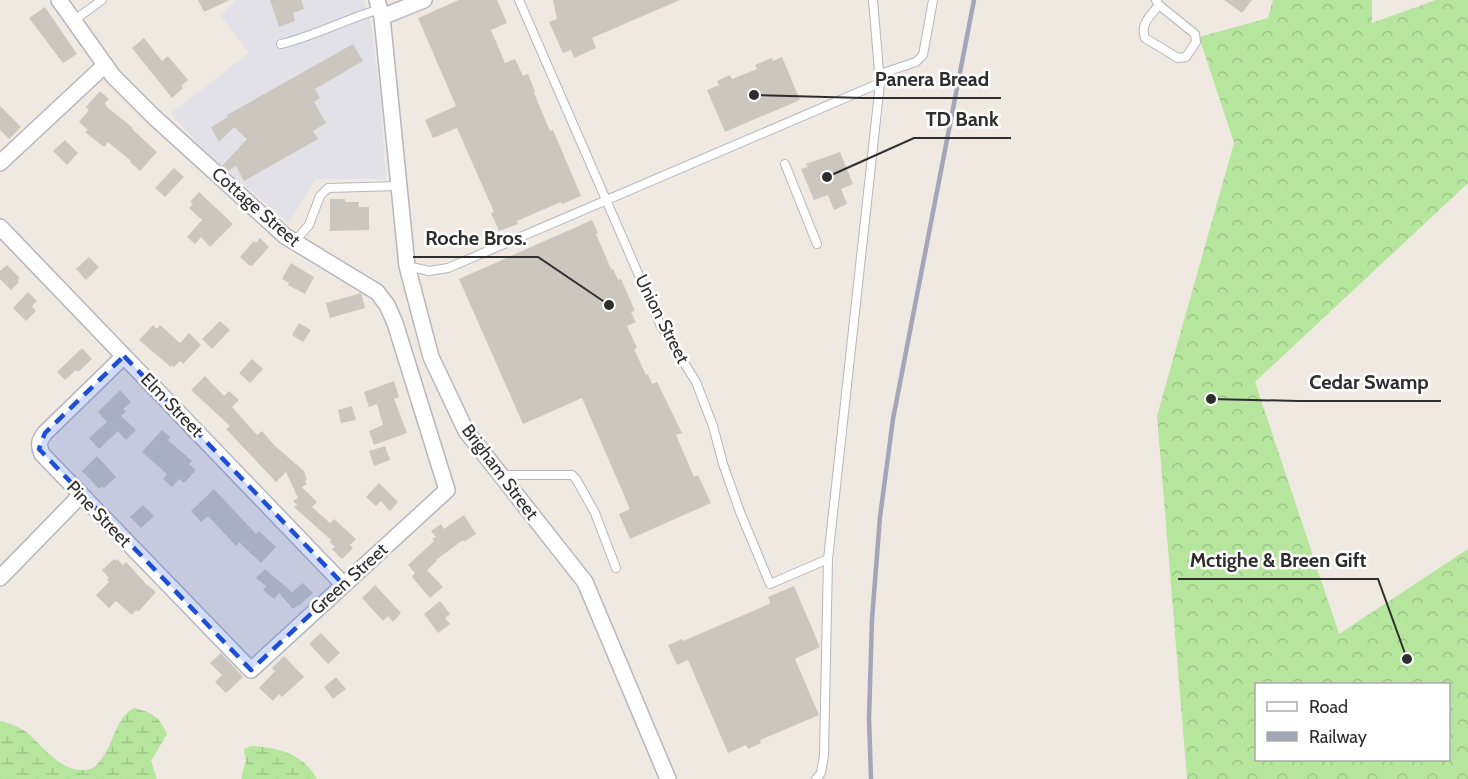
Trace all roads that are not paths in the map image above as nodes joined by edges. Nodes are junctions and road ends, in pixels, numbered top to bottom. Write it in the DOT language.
graph roads {
  1 [pos="59,0"];
  2 [pos="102,0"];
  3 [pos="519,0"];
  4 [pos="873,0"];
  5 [pos="933,0"];
  6 [pos="417,1"];
  7 [pos="1158,3"];
  8 [pos="380,8"];
  9 [pos="73,21"];
  10 [pos="281,44"];
  11 [pos="105,66"];
  12 [pos="880,74"];
  13 [pos="880,84"];
  14 [pos="0,163"];
  15 [pos="785,164"];
  16 [pos="399,186"];
  17 [pos="606,201"];
  18 [pos="0,227"];
  19 [pos="294,242"];
  20 [pos="817,244"];
  21 [pos="407,266"];
  22 [pos="124,356"];
  23 [pos="501,475"];
  24 [pos="447,490"];
  25 [pos="80,495"];
  26 [pos="828,559"];
  27 [pos="616,568"];
  28 [pos="0,579"];
  29 [pos="343,584"];
  30 [pos="251,670"];
  31 [pos="668,779"];
  32 [pos="816,779"];
  1 -- 9 [label="street, Cottage Street"];
  2 -- 9 [label="lane"];
  3 -- 17 [label="lane, Union Street"];
  4 -- 12 [label="lane"];
  5 -- 12 [label="lane"];
  6 -- 8 [label="street"];
  7 -- 7 [label="lane"];
  8 -- 10 [label="lane"];
  8 -- 16 [label="street, Brigham Street"];
  9 -- 11 [label="street, Cottage Street"];
  11 -- 14 [label="street"];
  11 -- 19 [label="street, Cottage Street"];
  12 -- 13 [label="lane"];
  13 -- 17 [label="lane"];
  13 -- 26 [label="lane"];
  15 -- 20 [label="lane"];
  16 -- 19 [label="lane"];
  16 -- 21 [label="street, Brigham Street"];
  17 -- 21 [label="lane"];
  17 -- 26 [label="lane, Union Street"];
  18 -- 22 [label="street, Elm Street"];
  19 -- 24 [label="street, Cottage Street"];
  21 -- 23 [label="street, Brigham Street"];
  22 -- 25 [label="street, Pine Street"];
  22 -- 29 [label="street, Elm Street"];
  23 -- 27 [label="lane"];
  23 -- 31 [label="street, Brigham Street"];
  24 -- 29 [label="street, Green Street"];
  25 -- 28 [label="street"];
  25 -- 30 [label="street, Pine Street"];
  26 -- 32 [label="lane"];
  29 -- 30 [label="street, Green Street"];
}
